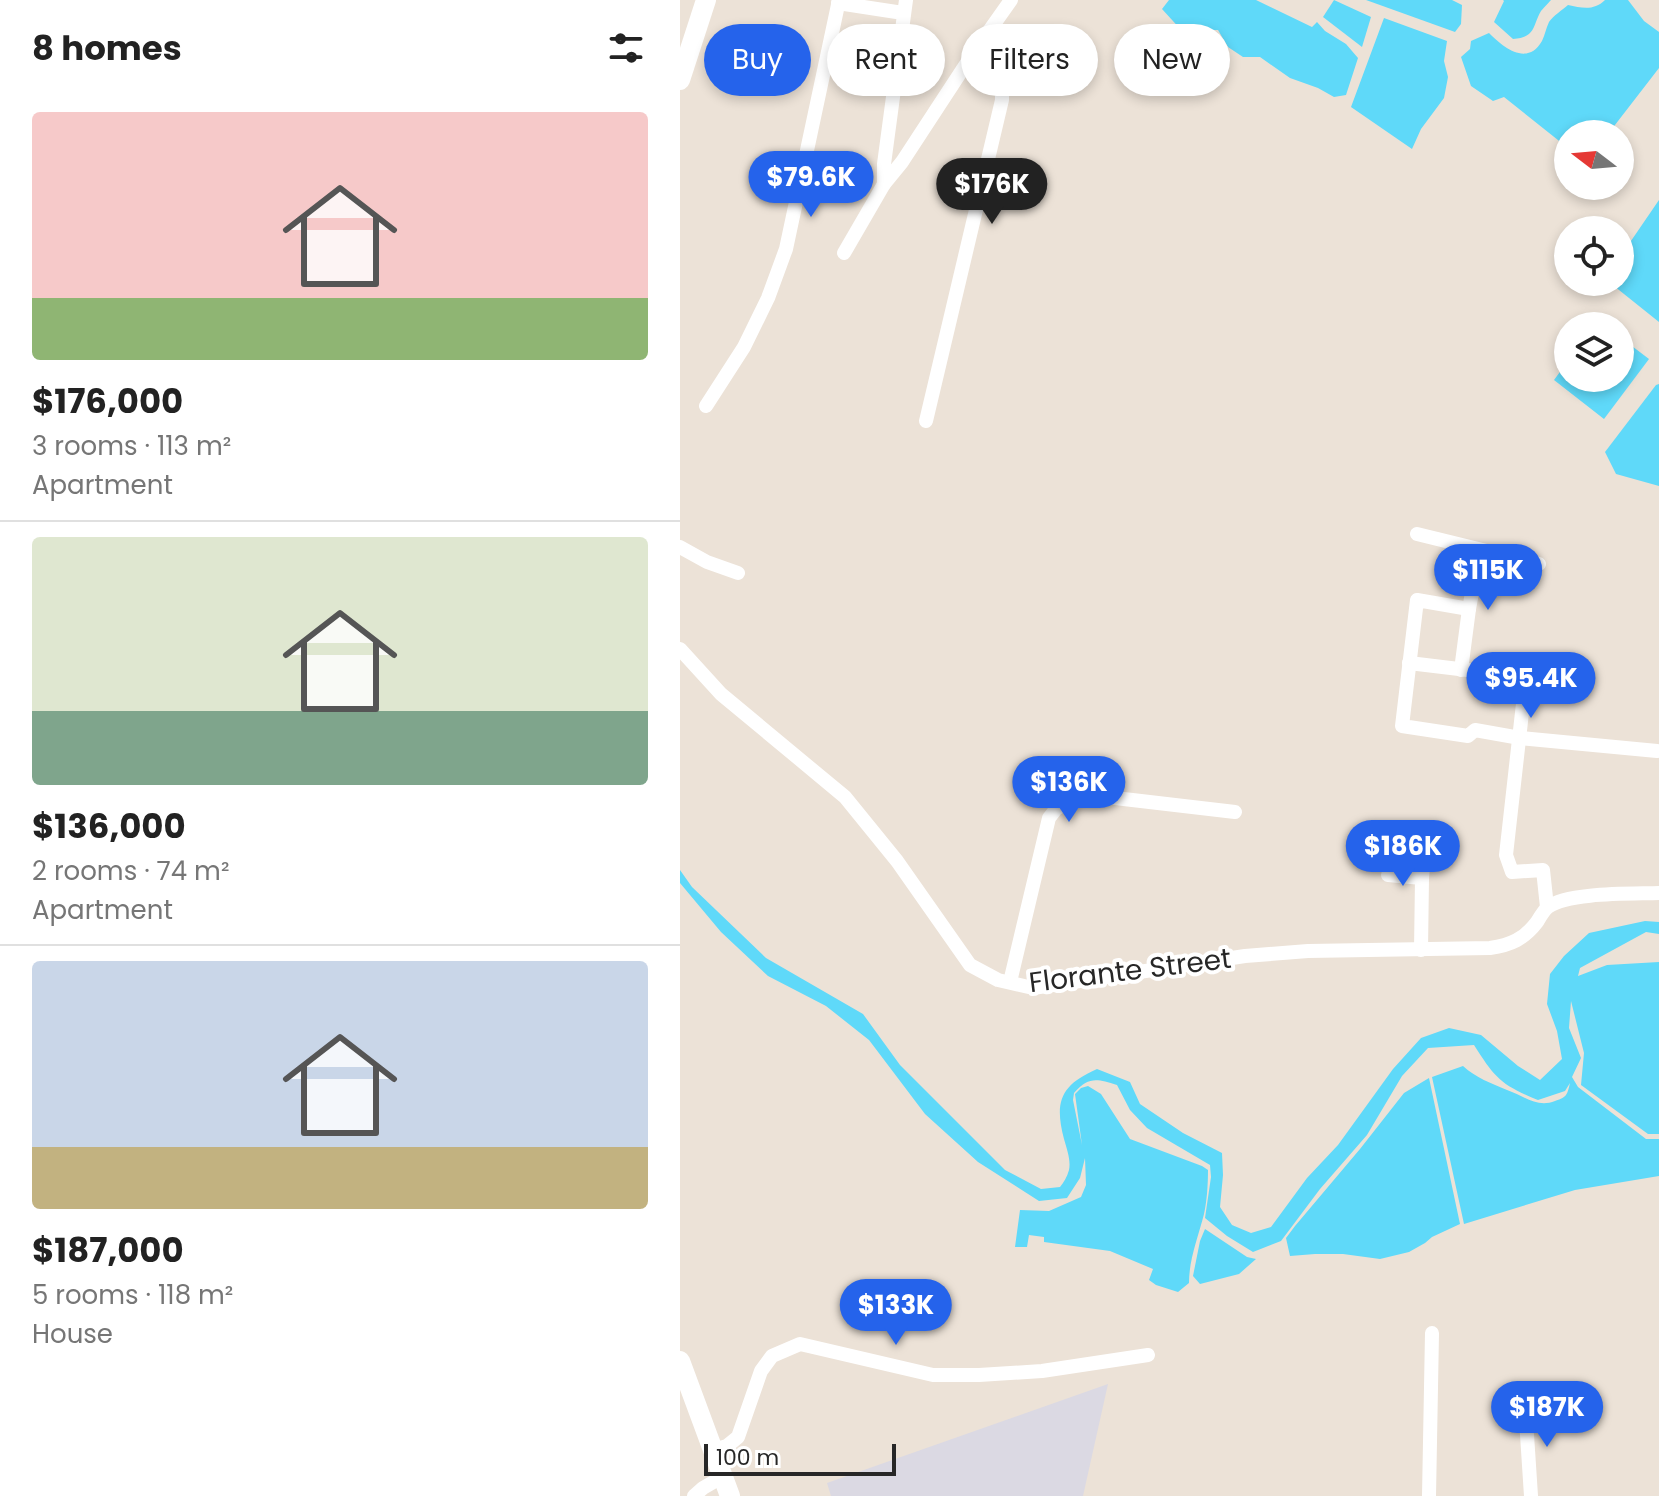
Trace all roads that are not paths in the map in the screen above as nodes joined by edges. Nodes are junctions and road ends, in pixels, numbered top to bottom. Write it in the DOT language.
graph roads {
  1 [pos="706,0"];
  2 [pos="1011,0"];
  3 [pos="838,2"];
  4 [pos="904,7"];
  5 [pos="994,24"];
  6 [pos="688,31"];
  7 [pos="961,72"];
  8 [pos="680,80"];
  9 [pos="1002,96"];
  10 [pos="884,184"];
  11 [pos="844,253"];
  12 [pos="706,406"];
  13 [pos="926,421"];
  14 [pos="1417,534"];
  15 [pos="680,547"];
  16 [pos="1480,550"];
  17 [pos="1539,564"];
  18 [pos="738,573"];
  19 [pos="1469,609"];
  20 [pos="680,649"];
  21 [pos="1409,663"];
  22 [pos="1461,670"];
  23 [pos="1520,738"];
  24 [pos="1657,751"];
  25 [pos="1235,812"];
  26 [pos="1426,829"];
  27 [pos="1388,875"];
  28 [pos="1422,878"];
  29 [pos="1659,893"];
  30 [pos="1547,907"];
  31 [pos="1421,950"];
  32 [pos="1010,982"];
  33 [pos="1432,1333"];
  34 [pos="1148,1355"];
  35 [pos="680,1361"];
  36 [pos="1525,1404"];
  37 [pos="713,1450"];
  38 [pos="726,1486"];
  39 [pos="694,1496"];
  40 [pos="1429,1496"];
  41 [pos="1531,1496"];
  1 -- 6 [label="main road"];
  2 -- 5 [label="street"];
  3 -- 4 [label="street"];
  3 -- 12 [label="street"];
  4 -- 10 [label="street"];
  6 -- 8 [label="main road"];
  7 -- 10 [label="street"];
  9 -- 13 [label="street"];
  10 -- 11 [label="street"];
  14 -- 16 [label="street"];
  15 -- 18 [label="street"];
  16 -- 17 [label="street"];
  16 -- 19 [label="street"];
  19 -- 21 [label="street"];
  19 -- 22 [label="street"];
  20 -- 32 [label="street, Florante Street"];
  21 -- 22 [label="street"];
  21 -- 23 [label="street"];
  22 -- 23 [label="street"];
  23 -- 24 [label="street"];
  23 -- 30 [label="street"];
  25 -- 32 [label="street"];
  26 -- 28 [label="street"];
  27 -- 28 [label="street"];
  28 -- 31 [label="street"];
  29 -- 30 [label="street"];
  30 -- 31 [label="street, Florante Street"];
  31 -- 32 [label="street, Florante Street"];
  33 -- 40 [label="street"];
  34 -- 37 [label="street"];
  35 -- 37 [label="main road"];
  36 -- 41 [label="street"];
  37 -- 38 [label="main road"];
  38 -- 39 [label="street"];
}
